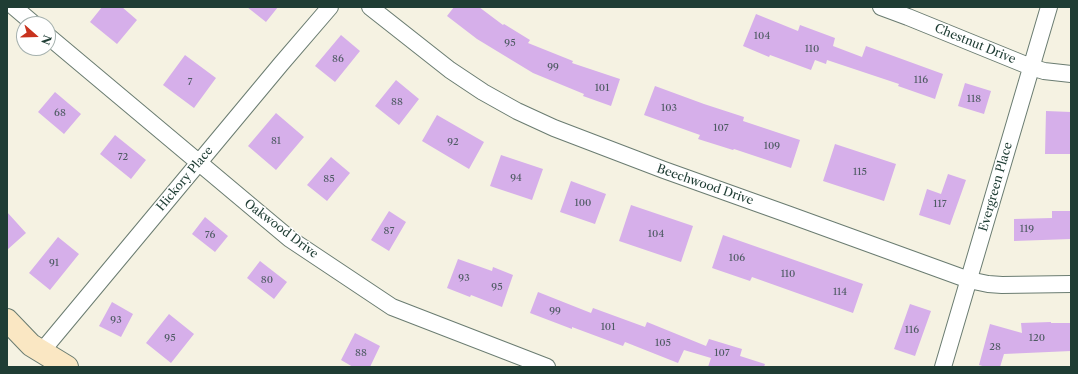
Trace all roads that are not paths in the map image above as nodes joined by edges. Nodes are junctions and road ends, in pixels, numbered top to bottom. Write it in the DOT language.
graph roads {
  1 [pos="14,7"];
  2 [pos="330,7"];
  3 [pos="370,7"];
  4 [pos="881,7"];
  5 [pos="1049,7"];
  6 [pos="25,16"];
  7 [pos="56,43"];
  8 [pos="1031,67"];
  9 [pos="1071,74"];
  10 [pos="198,163"];
  11 [pos="969,280"];
  12 [pos="1071,284"];
  13 [pos="7,320"];
  14 [pos="42,351"];
  15 [pos="67,367"];
  16 [pos="547,367"];
  17 [pos="943,367"];
  1 -- 6 [label="street"];
  2 -- 10 [label="street, Hickory Place"];
  3 -- 11 [label="street, Beechwood Drive"];
  4 -- 8 [label="street, Chestnut Drive"];
  5 -- 8 [label="street, Evergreen Place"];
  7 -- 10 [label="street, Oakwood Drive"];
  8 -- 9 [label="street, Chestnut Drive"];
  8 -- 11 [label="street, Evergreen Place"];
  10 -- 14 [label="street, Hickory Place"];
  10 -- 16 [label="street, Oakwood Drive"];
  11 -- 12 [label="street, Beechwood Drive"];
  11 -- 17 [label="street, Evergreen Place"];
  13 -- 14 [label="street"];
  14 -- 15 [label="street"];
}
